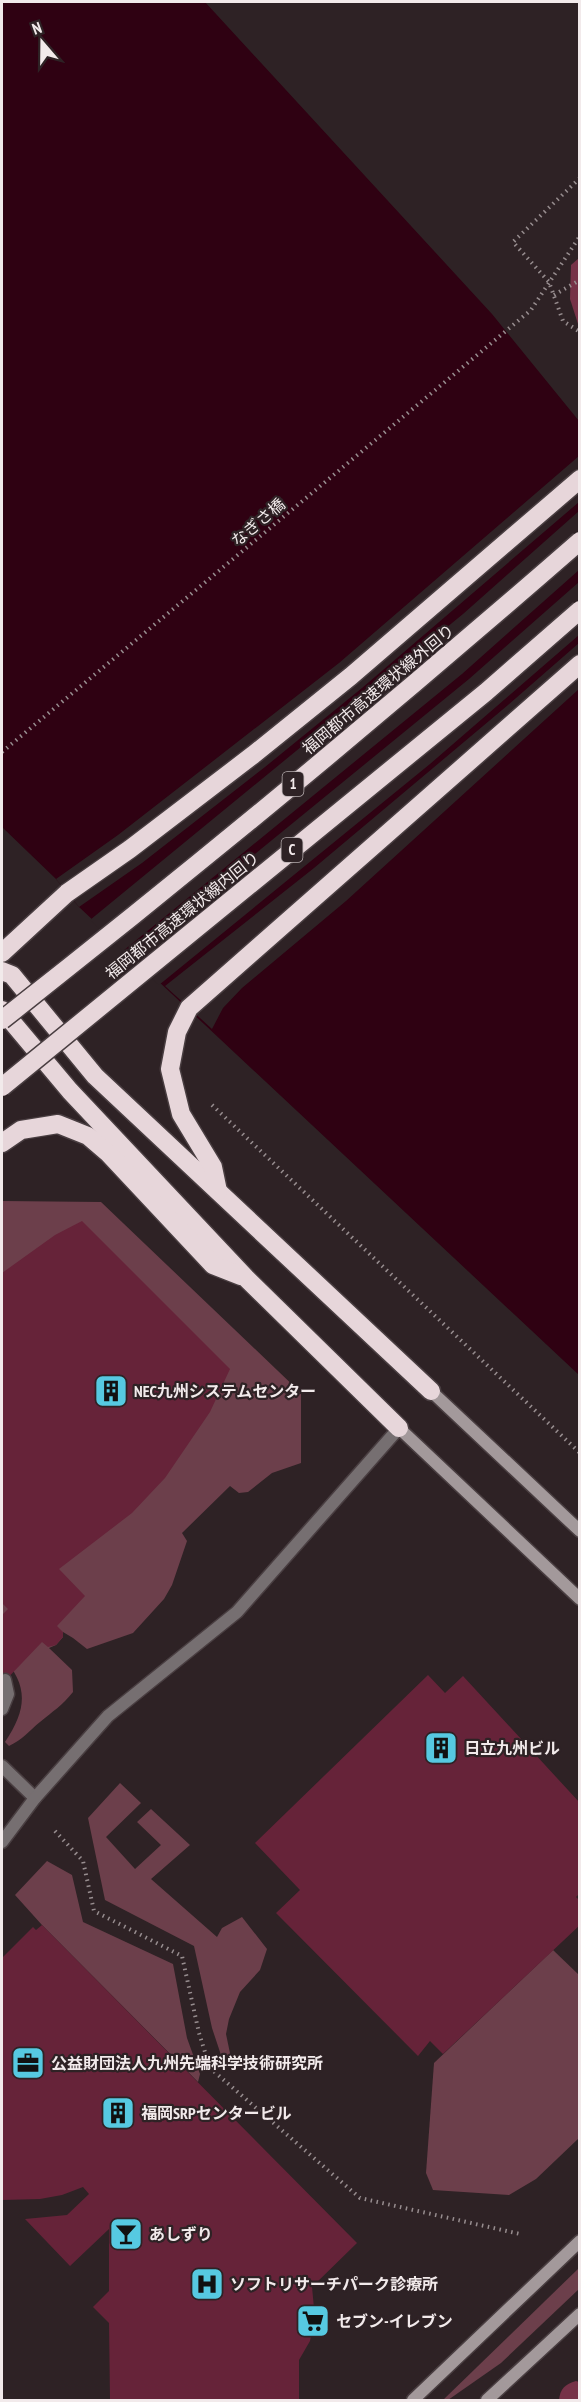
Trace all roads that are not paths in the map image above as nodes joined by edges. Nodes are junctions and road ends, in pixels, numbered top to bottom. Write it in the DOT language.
graph roads {
  1 [pos="579,479"];
  2 [pos="579,542"];
  3 [pos="579,610"];
  4 [pos="579,664"];
  5 [pos="2,953"];
  6 [pos="2,971"];
  7 [pos="2,1010"];
  8 [pos="2,1020"];
  9 [pos="2,1087"];
  10 [pos="2,1143"];
  11 [pos="218,1191"];
  12 [pos="246,1278"];
  13 [pos="431,1391"];
  14 [pos="399,1428"];
  15 [pos="579,1531"];
  16 [pos="579,1599"];
  17 [pos="5,1680"];
  18 [pos="2,1709"];
  19 [pos="2,1766"];
  20 [pos="35,1798"];
  21 [pos="2,1842"];
  22 [pos="579,2241"];
  23 [pos="579,2314"];
  24 [pos="413,2400"];
  25 [pos="487,2400"];
  1 -- 5 [label="highway"];
  2 -- 8 [label="highway, 福岡都市高速環状線外回り / 1, bridge"];
  3 -- 9 [label="highway, 福岡都市高速環状線内回り / C, bridge"];
  4 -- 11 [label="highway"];
  6 -- 11 [label="highway"];
  7 -- 12 [label="highway"];
  10 -- 12 [label="highway"];
  11 -- 13 [label="highway"];
  12 -- 14 [label="highway"];
  13 -- 15 [label="street"];
  14 -- 16 [label="street"];
  14 -- 20 [label="street"];
  17 -- 18 [label="street"];
  19 -- 20 [label="street"];
  20 -- 21 [label="street"];
  22 -- 24 [label="street"];
  23 -- 25 [label="street"];
}
